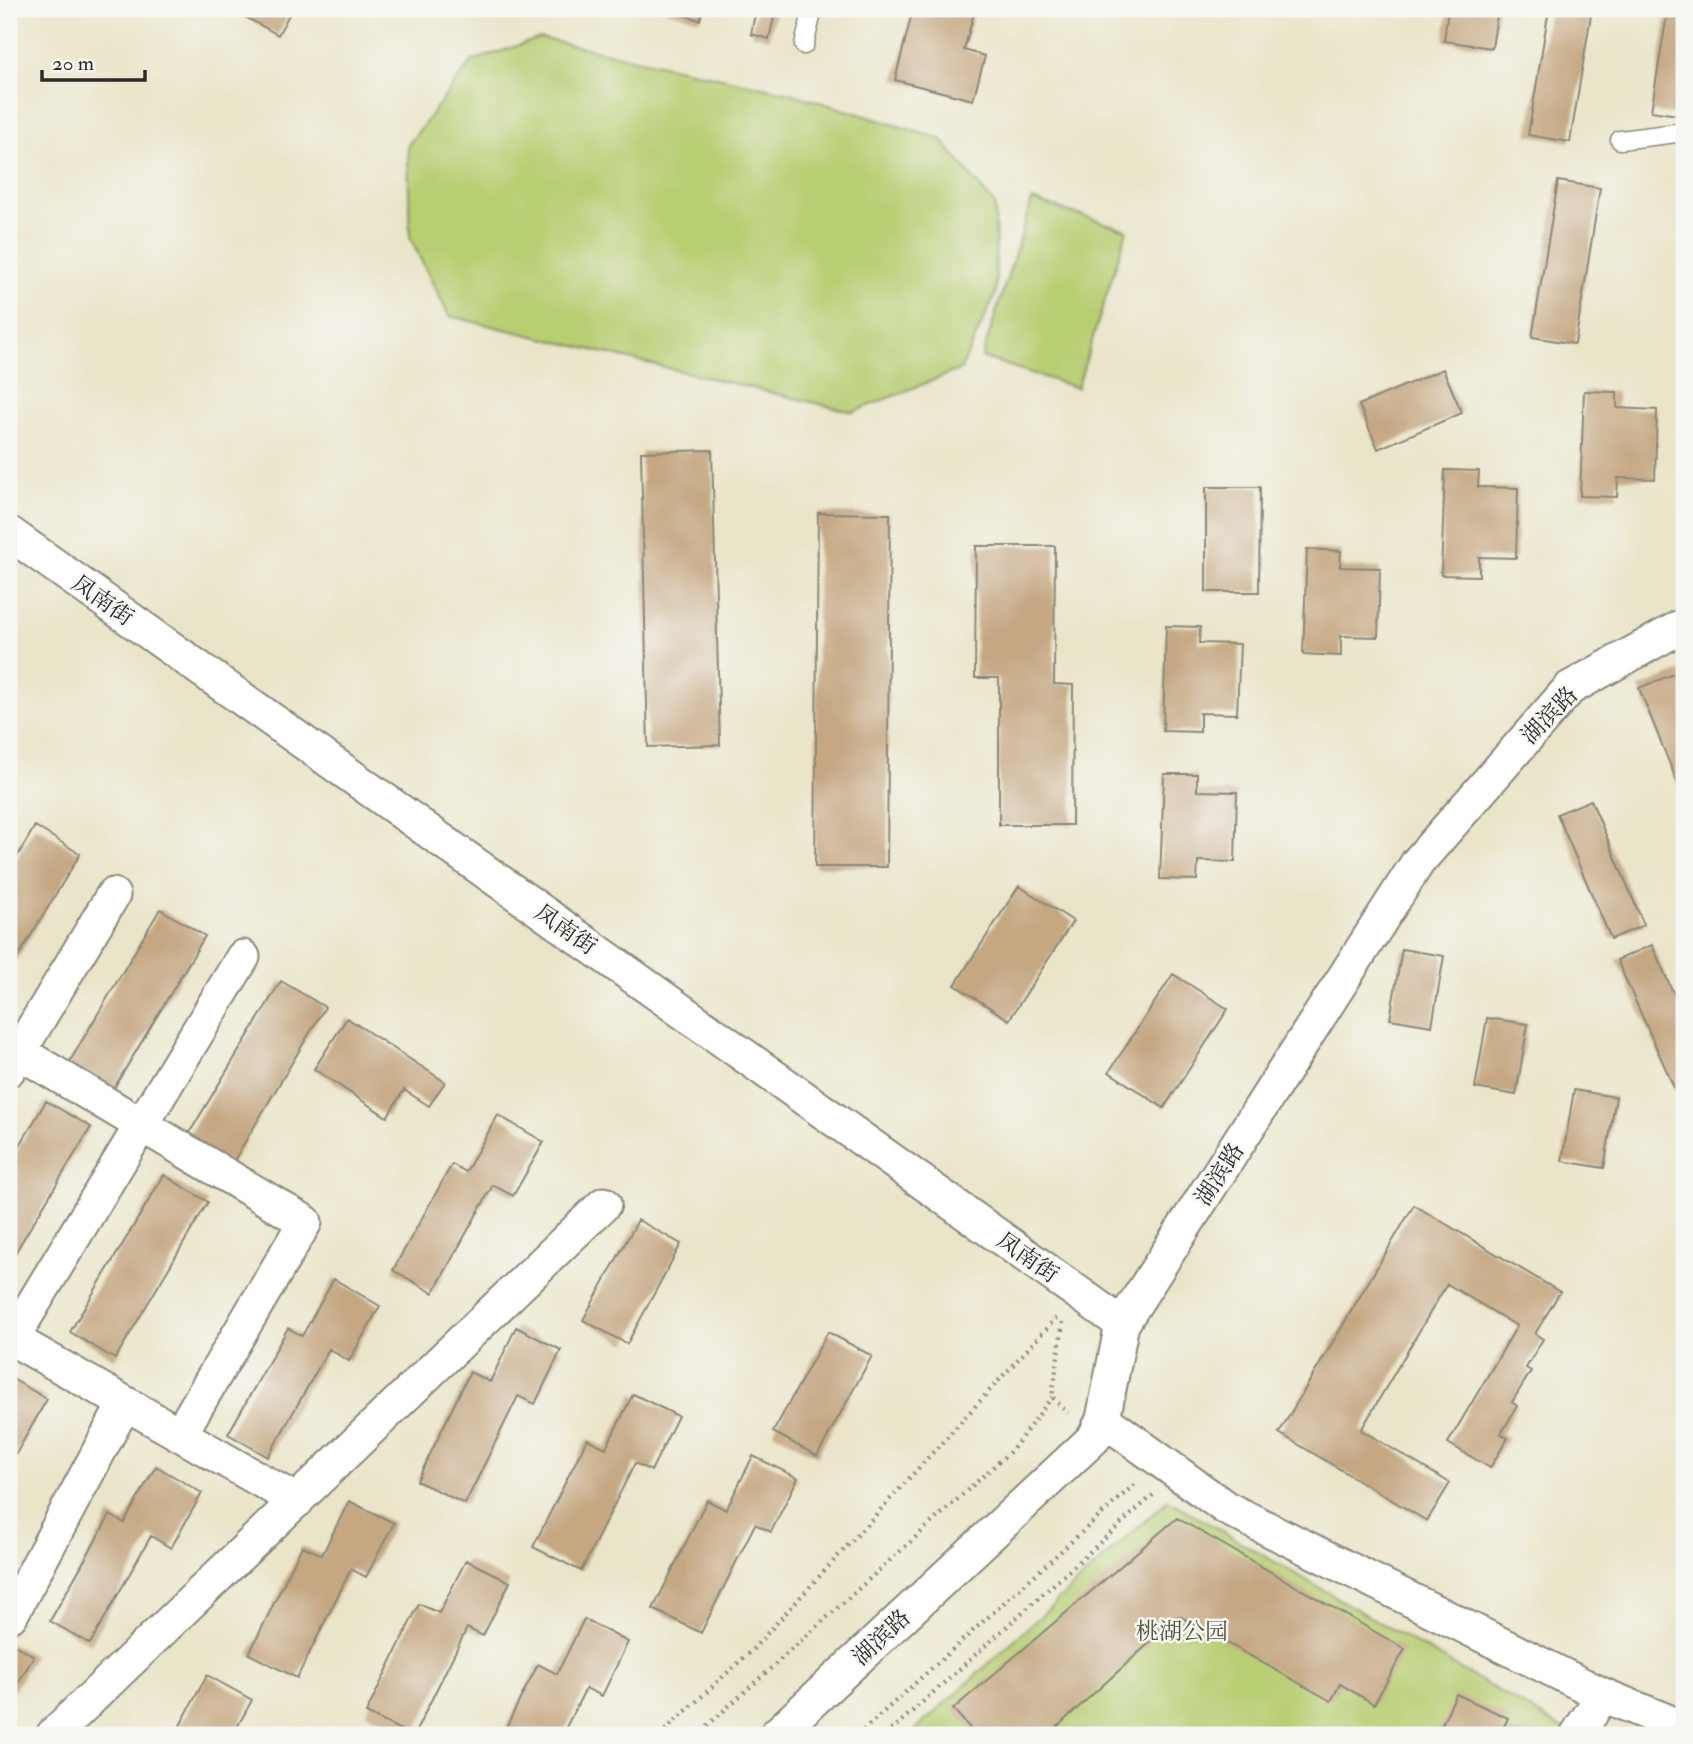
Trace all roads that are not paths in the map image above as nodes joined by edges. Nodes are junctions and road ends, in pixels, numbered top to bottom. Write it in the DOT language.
graph roads {
  1 [pos="813,9"];
  2 [pos="804,45"];
  3 [pos="1684,132"];
  4 [pos="1620,140"];
  5 [pos="9,533"];
  6 [pos="1684,625"];
  7 [pos="113,895"];
  8 [pos="243,957"];
  9 [pos="14,1061"];
  10 [pos="143,1125"];
  11 [pos="604,1204"];
  12 [pos="1122,1324"];
  13 [pos="11,1338"];
  14 [pos="125,1403"];
  15 [pos="1099,1428"];
  16 [pos="180,1434"];
  17 [pos="297,1501"];
  18 [pos="9,1614"];
  19 [pos="1602,1695"];
  20 [pos="1684,1728"];
  21 [pos="53,1735"];
  22 [pos="776,1735"];
  23 [pos="1577,1735"];
  1 -- 2 [label="lane"];
  3 -- 4 [label="lane"];
  5 -- 12 [label="street, 凤南街"];
  6 -- 12 [label="street, 湖滨路"];
  7 -- 9 [label="street"];
  8 -- 10 [label="street"];
  9 -- 10 [label="street"];
  10 -- 13 [label="street"];
  10 -- 16 [label="street"];
  11 -- 17 [label="street"];
  12 -- 15 [label="street, 湖滨路"];
  13 -- 14 [label="street"];
  14 -- 16 [label="street"];
  14 -- 18 [label="street"];
  15 -- 19 [label="street"];
  15 -- 22 [label="street, 湖滨路"];
  16 -- 17 [label="street"];
  17 -- 21 [label="street"];
  19 -- 20 [label="street"];
  19 -- 23 [label="street"];
}
